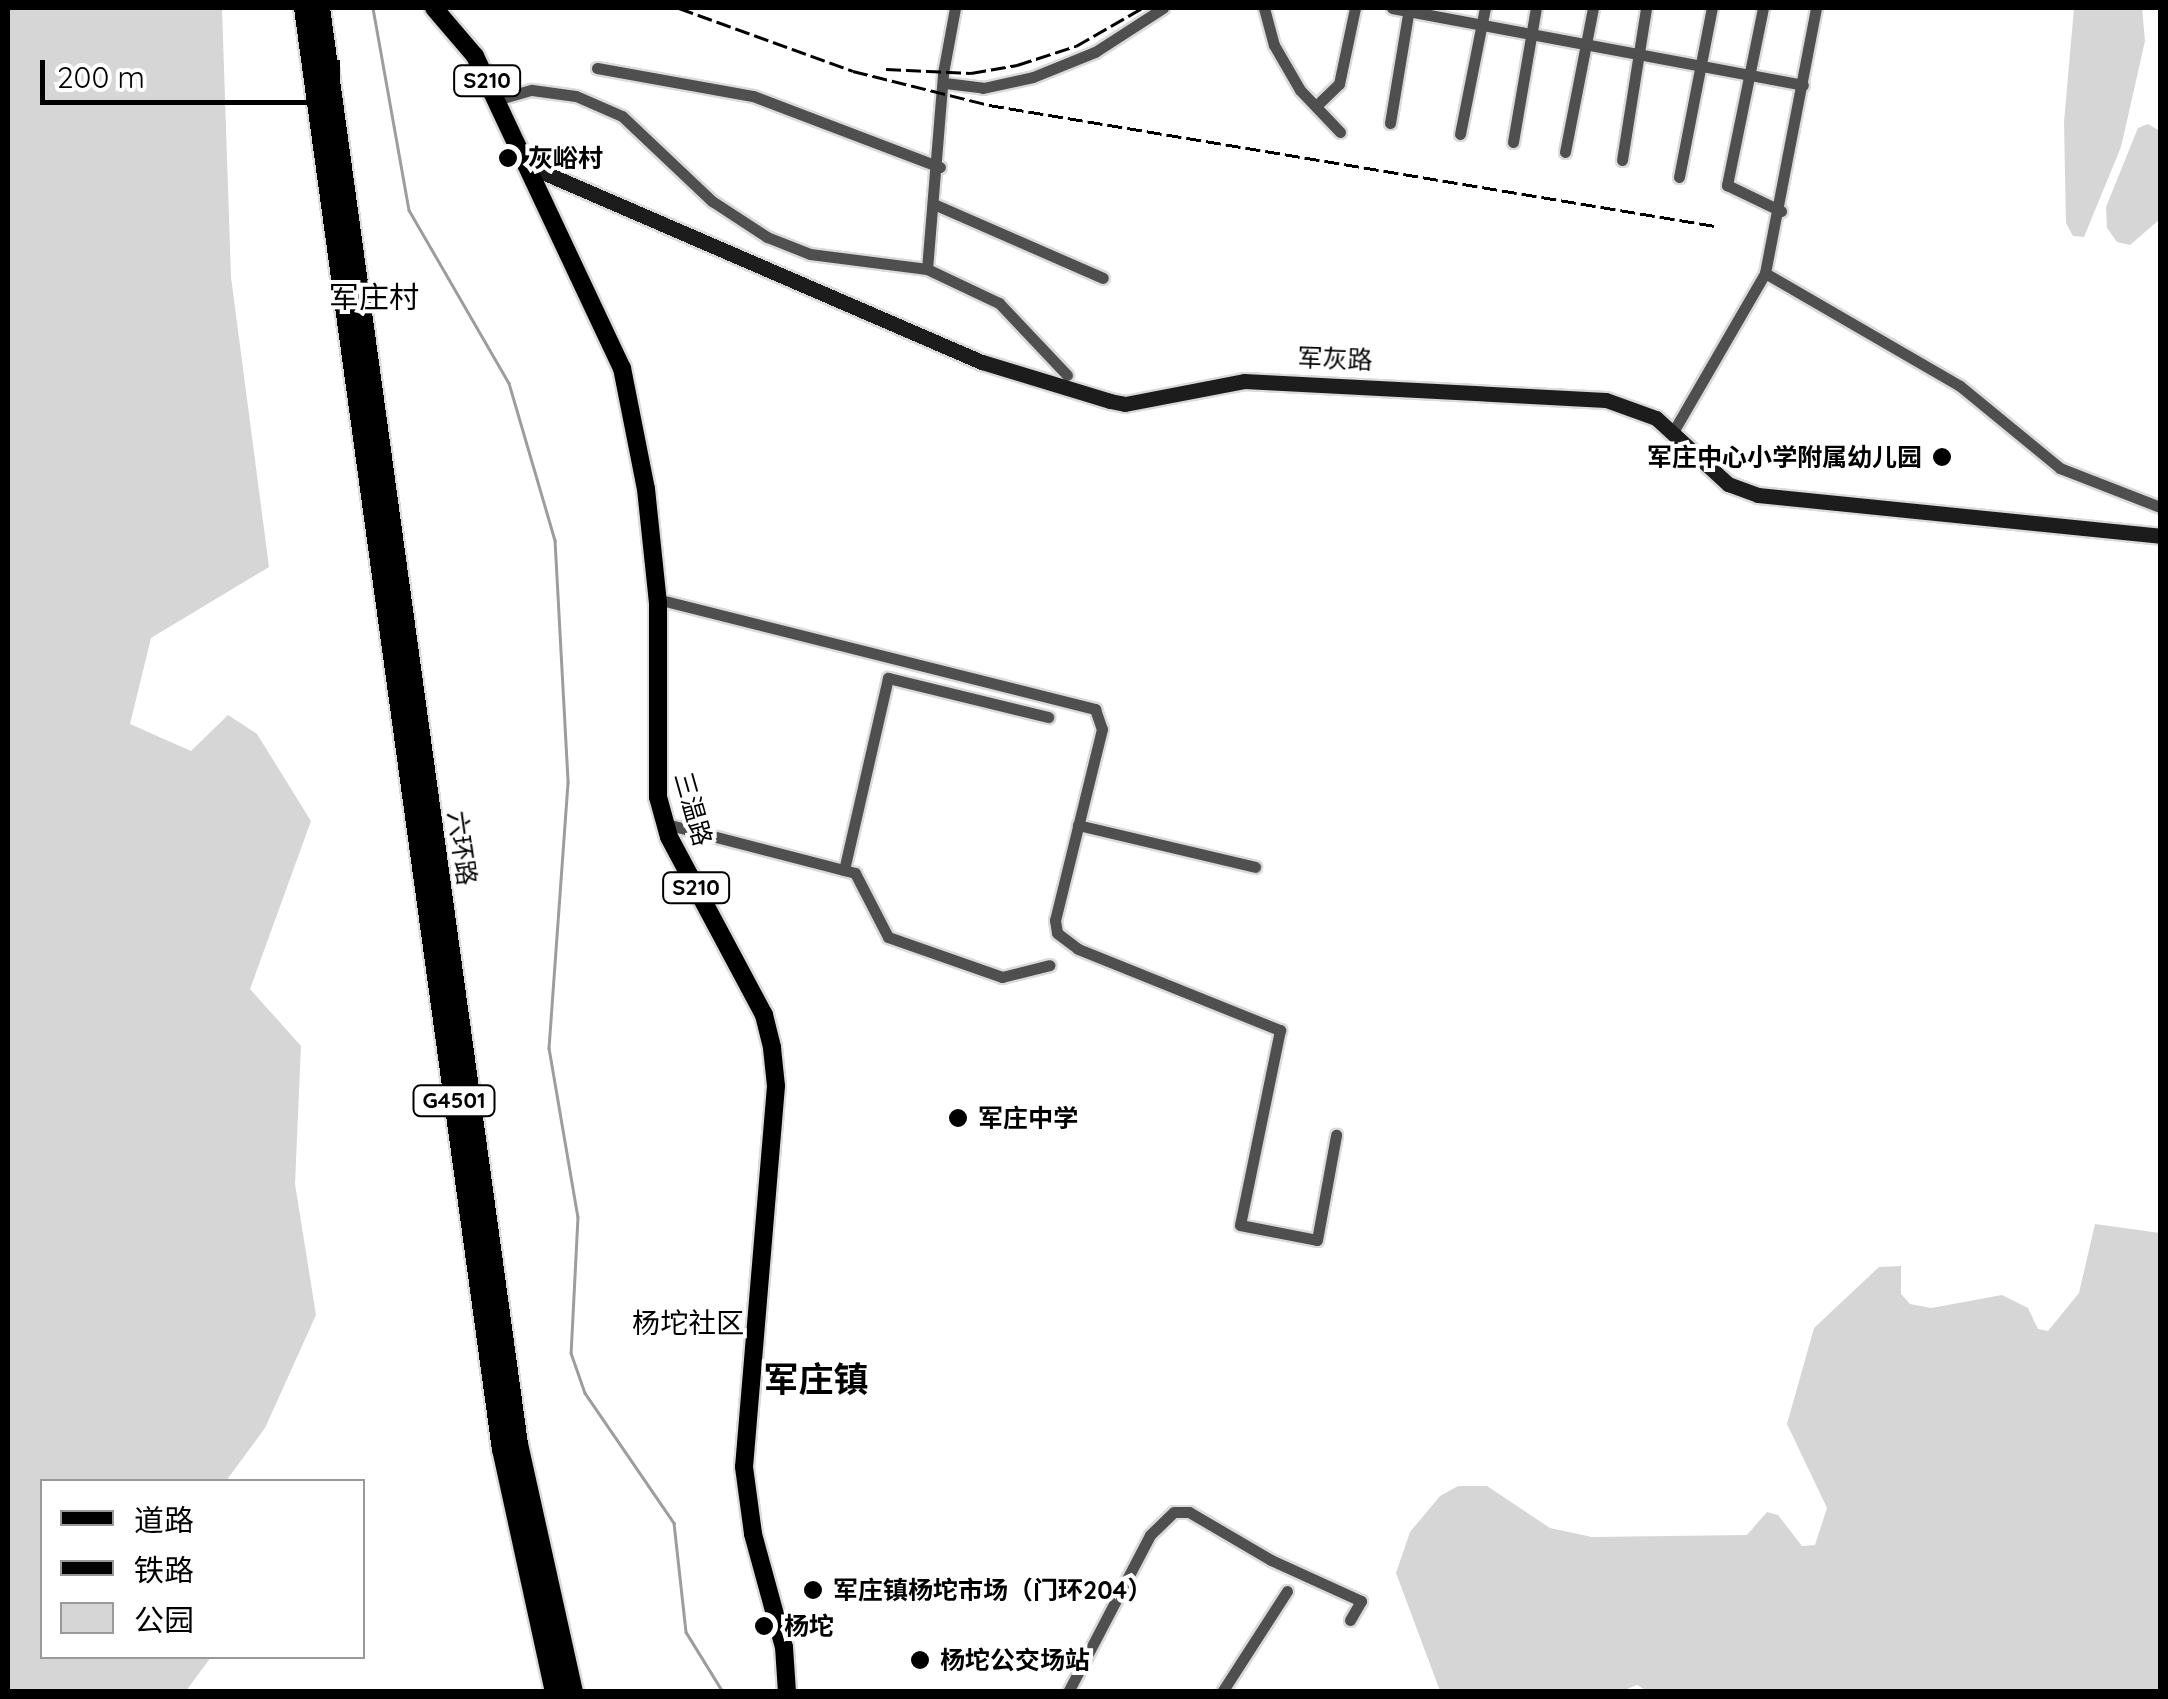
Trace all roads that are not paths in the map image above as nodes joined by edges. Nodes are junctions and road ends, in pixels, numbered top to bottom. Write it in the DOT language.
graph roads {
  1 [pos="304,8"];
  2 [pos="320,8"];
  3 [pos="434,8"];
  4 [pos="955,8"];
  5 [pos="1163,8"];
  6 [pos="1264,8"];
  7 [pos="1355,8"];
  8 [pos="1392,8"];
  9 [pos="1485,8"];
  10 [pos="1536,8"];
  11 [pos="1593,8"];
  12 [pos="1646,8"];
  13 [pos="1712,8"];
  14 [pos="1763,8"];
  15 [pos="1816,8"];
  16 [pos="1408,9"];
  17 [pos="1482,24"];
  18 [pos="1532,34"];
  19 [pos="1586,44"];
  20 [pos="1639,54"];
  21 [pos="1700,66"];
  22 [pos="597,68"];
  23 [pos="1750,75"];
  24 [pos="945,82"];
  25 [pos="1802,85"];
  26 [pos="496,100"];
  27 [pos="1316,106"];
  28 [pos="1390,122"];
  29 [pos="1340,132"];
  30 [pos="1460,134"];
  31 [pos="1514,142"];
  32 [pos="1565,152"];
  33 [pos="1622,160"];
  34 [pos="524,164"];
  35 [pos="940,167"];
  36 [pos="1678,176"];
  37 [pos="936,205"];
  38 [pos="1781,211"];
  39 [pos="927,269"];
  40 [pos="1765,273"];
  41 [pos="1103,278"];
  42 [pos="1067,375"];
  43 [pos="1673,432"];
  44 [pos="2160,507"];
  45 [pos="382,509"];
  46 [pos="2160,536"];
  47 [pos="657,599"];
  48 [pos="1048,716"];
  49 [pos="666,824"];
  50 [pos="1078,825"];
  51 [pos="1256,867"];
  52 [pos="844,870"];
  53 [pos="1050,965"];
  54 [pos="1336,1136"];
  55 [pos="1287,1591"];
  56 [pos="1350,1620"];
  57 [pos="556,1692"];
  58 [pos="573,1692"];
  59 [pos="787,1692"];
  60 [pos="1068,1692"];
  61 [pos="1222,1692"];
  1 -- 45 [label="highway, 六环路 / G4501"];
  2 -- 45 [label="highway, 六环路 / G4501"];
  3 -- 26 [label="main road, 三温路 / S210"];
  4 -- 24 [label="street"];
  5 -- 24 [label="street"];
  6 -- 27 [label="street"];
  7 -- 27 [label="street"];
  8 -- 16 [label="street"];
  9 -- 17 [label="street"];
  10 -- 18 [label="street"];
  11 -- 19 [label="street"];
  12 -- 20 [label="street"];
  13 -- 21 [label="street"];
  14 -- 23 [label="street"];
  15 -- 25 [label="street"];
  16 -- 17 [label="street"];
  16 -- 28 [label="street"];
  17 -- 18 [label="street"];
  17 -- 30 [label="street"];
  18 -- 19 [label="street"];
  18 -- 31 [label="street"];
  19 -- 20 [label="street"];
  19 -- 32 [label="street"];
  20 -- 21 [label="street"];
  20 -- 33 [label="street"];
  21 -- 23 [label="street"];
  21 -- 36 [label="street"];
  22 -- 35 [label="street"];
  23 -- 25 [label="street"];
  23 -- 38 [label="street"];
  24 -- 35 [label="street"];
  25 -- 38 [label="street"];
  26 -- 34 [label="main road, 三温路 / S210"];
  26 -- 39 [label="street"];
  27 -- 29 [label="street"];
  34 -- 43 [label="street, 军灰路"];
  34 -- 47 [label="main road, 三温路 / S210"];
  35 -- 37 [label="street"];
  37 -- 39 [label="street"];
  37 -- 41 [label="street"];
  38 -- 40 [label="street"];
  39 -- 42 [label="street"];
  40 -- 43 [label="street"];
  40 -- 44 [label="street"];
  43 -- 46 [label="street, 军灰路"];
  45 -- 57 [label="highway, 六环路 / G4501"];
  45 -- 58 [label="highway, 六环路 / G4501"];
  47 -- 49 [label="main road, 三温路 / S210"];
  47 -- 50 [label="street"];
  48 -- 52 [label="street"];
  49 -- 52 [label="street"];
  49 -- 59 [label="main road, 三温路 / S210"];
  50 -- 51 [label="street"];
  50 -- 54 [label="street"];
  52 -- 53 [label="street"];
  55 -- 61 [label="street"];
  56 -- 60 [label="street"];
}
